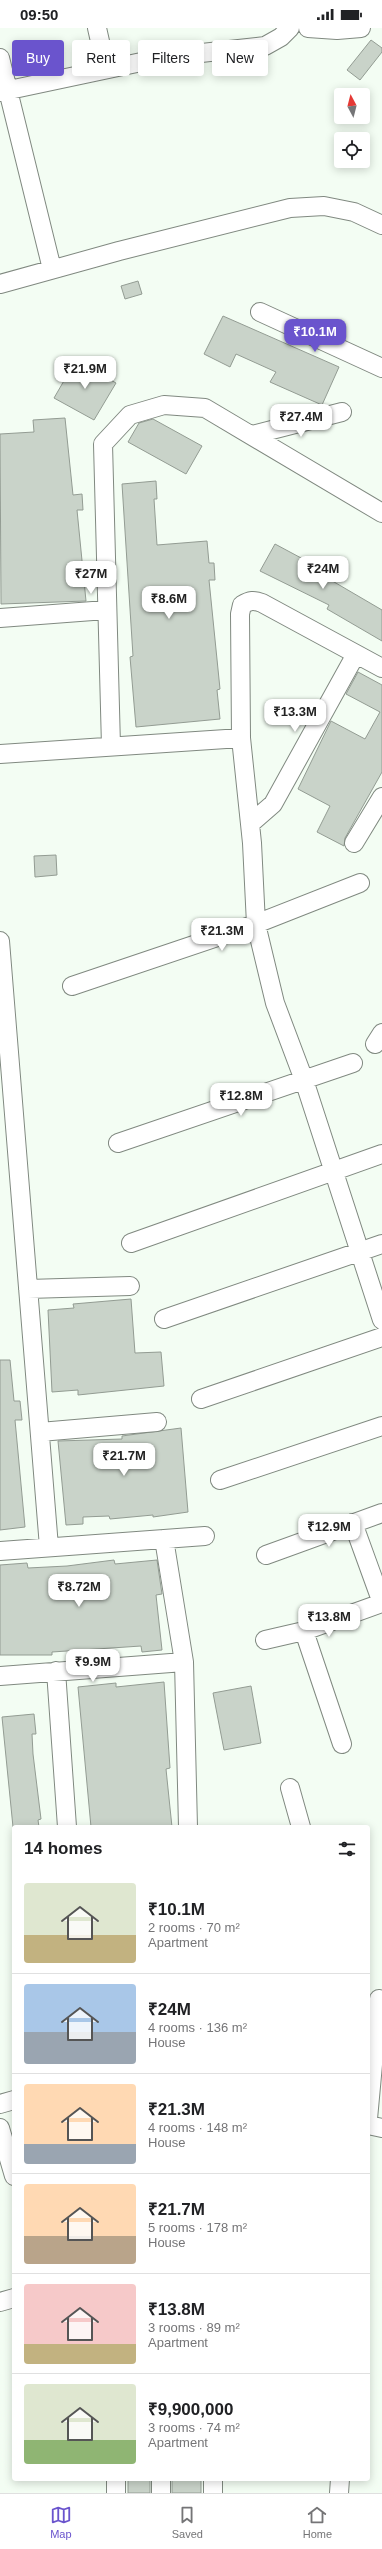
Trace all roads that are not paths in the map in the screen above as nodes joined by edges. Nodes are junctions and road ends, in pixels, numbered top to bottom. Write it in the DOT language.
graph roads {
  1 [pos="97,28"];
  2 [pos="290,28"];
  3 [pos="308,28"];
  4 [pos="361,28"];
  5 [pos="100,40"];
  6 [pos="0,58"];
  7 [pos="130,64"];
  8 [pos="72,76"];
  9 [pos="4,91"];
  10 [pos="382,225"];
  11 [pos="52,269"];
  12 [pos="0,284"];
  13 [pos="260,312"];
  14 [pos="382,368"];
  15 [pos="342,412"];
  16 [pos="252,435"];
  17 [pos="382,513"];
  18 [pos="106,610"];
  19 [pos="0,618"];
  20 [pos="356,654"];
  21 [pos="382,668"];
  22 [pos="241,738"];
  23 [pos="111,746"];
  24 [pos="0,754"];
  25 [pos="382,797"];
  26 [pos="250,824"];
  27 [pos="354,843"];
  28 [pos="360,883"];
  29 [pos="256,924"];
  30 [pos="0,941"];
  31 [pos="72,986"];
  32 [pos="354,1063"];
  33 [pos="304,1080"];
  34 [pos="118,1143"];
  35 [pos="8,1145"];
  36 [pos="382,1154"];
  37 [pos="332,1170"];
  38 [pos="131,1243"];
  39 [pos="382,1244"];
  40 [pos="359,1252"];
  41 [pos="130,1286"];
  42 [pos="28,1289"];
  43 [pos="164,1319"];
  44 [pos="382,1320"];
  45 [pos="382,1337"];
  46 [pos="201,1400"];
  47 [pos="157,1422"];
  48 [pos="382,1426"];
  49 [pos="40,1432"];
  50 [pos="220,1480"];
  51 [pos="382,1513"];
  52 [pos="354,1524"];
  53 [pos="205,1536"];
  54 [pos="164,1539"];
  55 [pos="49,1547"];
  56 [pos="0,1550"];
  57 [pos="266,1555"];
  58 [pos="382,1603"];
  59 [pos="304,1631"];
  60 [pos="266,1640"];
  61 [pos="184,1662"];
  62 [pos="56,1671"];
  63 [pos="0,1676"];
  64 [pos="342,1744"];
  65 [pos="290,1788"];
  66 [pos="67,1825"];
  67 [pos="188,1825"];
  68 [pos="300,1825"];
  69 [pos="376,2000"];
  70 [pos="370,2089"];
  71 [pos="12,2101"];
  72 [pos="0,2104"];
  73 [pos="370,2125"];
  74 [pos="0,2128"];
  75 [pos="382,2128"];
  76 [pos="12,2169"];
  77 [pos="12,2299"];
  78 [pos="0,2302"];
  79 [pos="116,2481"];
  80 [pos="161,2481"];
  81 [pos="213,2481"];
  82 [pos="340,2481"];
  83 [pos="116,2493"];
  84 [pos="161,2493"];
  85 [pos="213,2493"];
  86 [pos="339,2493"];
  1 -- 5 [label="street"];
  2 -- 7 [label="street"];
  3 -- 4 [label="street"];
  6 -- 9 [label="street"];
  8 -- 9 [label="street"];
  9 -- 11 [label="street"];
  10 -- 11 [label="street"];
  11 -- 12 [label="street"];
  13 -- 14 [label="street"];
  15 -- 16 [label="street"];
  16 -- 17 [label="street"];
  16 -- 18 [label="street"];
  18 -- 19 [label="street"];
  18 -- 23 [label="street"];
  20 -- 21 [label="street"];
  20 -- 22 [label="street"];
  20 -- 26 [label="street"];
  22 -- 23 [label="street"];
  22 -- 26 [label="street"];
  23 -- 24 [label="street"];
  25 -- 27 [label="street"];
  26 -- 29 [label="street"];
  28 -- 29 [label="street"];
  29 -- 31 [label="street"];
  29 -- 33 [label="street"];
  30 -- 35 [label="street"];
  32 -- 33 [label="street"];
  33 -- 34 [label="street"];
  33 -- 37 [label="street"];
  35 -- 42 [label="street"];
  36 -- 37 [label="street"];
  37 -- 38 [label="street"];
  37 -- 40 [label="street"];
  39 -- 40 [label="street"];
  40 -- 43 [label="street"];
  40 -- 44 [label="street"];
  41 -- 42 [label="street"];
  42 -- 49 [label="street"];
  45 -- 46 [label="street"];
  47 -- 49 [label="street"];
  48 -- 50 [label="street"];
  49 -- 55 [label="street"];
  51 -- 52 [label="street"];
  52 -- 57 [label="street"];
  52 -- 58 [label="street"];
  53 -- 54 [label="street"];
  54 -- 55 [label="street"];
  54 -- 61 [label="street"];
  55 -- 56 [label="street"];
  58 -- 59 [label="street"];
  59 -- 60 [label="street"];
  59 -- 64 [label="street"];
  61 -- 62 [label="street"];
  61 -- 67 [label="street"];
  62 -- 63 [label="street"];
  62 -- 66 [label="street"];
  65 -- 68 [label="street"];
  69 -- 70 [label="street"];
  71 -- 72 [label="street"];
  73 -- 75 [label="street"];
  74 -- 76 [label="street"];
  77 -- 78 [label="street"];
  79 -- 83 [label="street"];
  80 -- 84 [label="street"];
  81 -- 85 [label="street"];
  82 -- 86 [label="street"];
}
